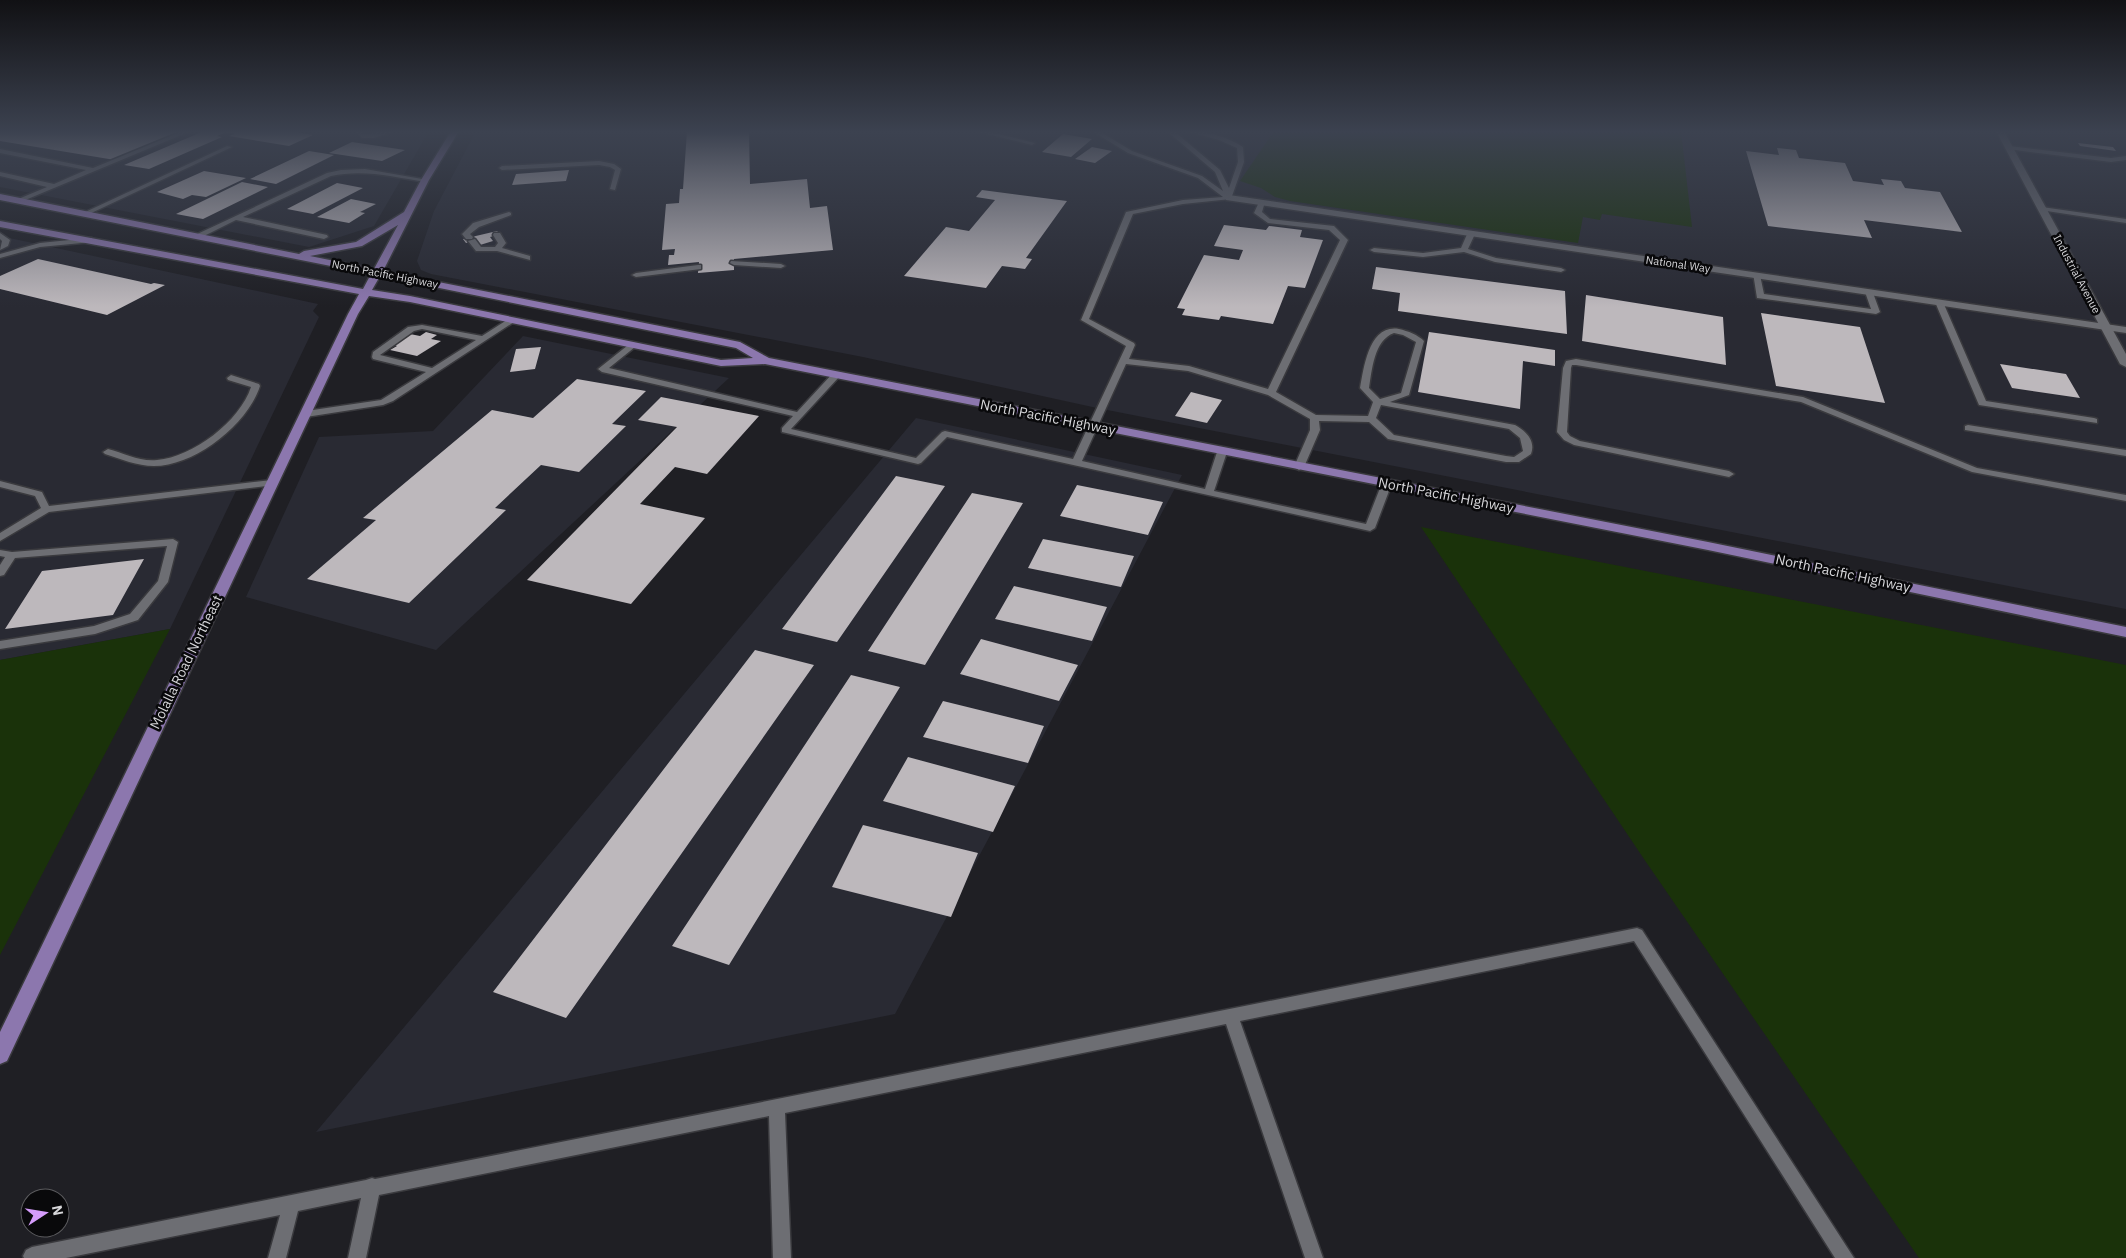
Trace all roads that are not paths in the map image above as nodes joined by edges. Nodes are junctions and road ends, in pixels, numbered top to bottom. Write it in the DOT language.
graph roads {
  1 [pos="45,190"];
  2 [pos="138,190"];
  3 [pos="296,190"];
  4 [pos="420,190"];
  5 [pos="1218,190"];
  6 [pos="1226,190"];
  7 [pos="1232,190"];
  8 [pos="2032,190"];
  9 [pos="0,197"];
  10 [pos="1229,198"];
  11 [pos="18,201"];
  12 [pos="1262,202"];
  13 [pos="2042,209"];
  14 [pos="410,212"];
  15 [pos="85,214"];
  16 [pos="509,214"];
  17 [pos="1338,214"];
  18 [pos="236,218"];
  19 [pos="2126,221"];
  20 [pos="0,224"];
  21 [pos="476,225"];
  22 [pos="1331,228"];
  23 [pos="1471,234"];
  24 [pos="0,235"];
  25 [pos="197,236"];
  26 [pos="324,237"];
  27 [pos="89,240"];
  28 [pos="0,248"];
  29 [pos="497,250"];
  30 [pos="1374,250"];
  31 [pos="1464,250"];
  32 [pos="290,255"];
  33 [pos="0,256"];
  34 [pos="526,258"];
  35 [pos="734,263"];
  36 [pos="698,266"];
  37 [pos="781,266"];
  38 [pos="1562,270"];
  39 [pos="377,272"];
  40 [pos="636,275"];
  41 [pos="1756,275"];
  42 [pos="366,292"];
  43 [pos="1869,292"];
  44 [pos="1939,302"];
  45 [pos="512,320"];
  46 [pos="2105,327"];
  47 [pos="652,328"];
  48 [pos="2126,330"];
  49 [pos="483,339"];
  50 [pos="632,345"];
  51 [pos="765,361"];
  52 [pos="1123,361"];
  53 [pos="2126,364"];
  54 [pos="433,371"];
  55 [pos="836,375"];
  56 [pos="231,378"];
  57 [pos="1272,393"];
  58 [pos="1378,402"];
  59 [pos="306,414"];
  60 [pos="799,415"];
  61 [pos="1314,418"];
  62 [pos="1371,419"];
  63 [pos="2094,421"];
  64 [pos="1091,426"];
  65 [pos="1968,428"];
  66 [pos="108,452"];
  67 [pos="1222,452"];
  68 [pos="2126,453"];
  69 [pos="1076,463"];
  70 [pos="1300,467"];
  71 [pos="1729,474"];
  72 [pos="272,483"];
  73 [pos="0,484"];
  74 [pos="1387,484"];
  75 [pos="1209,492"];
  76 [pos="2126,498"];
  77 [pos="46,509"];
  78 [pos="0,538"];
  79 [pos="0,553"];
  80 [pos="12,556"];
  81 [pos="0,573"];
  82 [pos="2126,632"];
  83 [pos="0,645"];
  84 [pos="1231,1016"];
  85 [pos="0,1054"];
  86 [pos="778,1107"];
  87 [pos="372,1186"];
  88 [pos="291,1204"];
  89 [pos="32,1256"];
  90 [pos="277,1258"];
  91 [pos="357,1258"];
  92 [pos="782,1258"];
  93 [pos="1314,1258"];
  94 [pos="1846,1258"];
  1 -- 11 [label="lane"];
  2 -- 15 [label="lane"];
  3 -- 18 [label="lane"];
  4 -- 14 [label="main road, Molalla Road Northeast"];
  5 -- 10 [label="lane"];
  6 -- 10 [label="lane"];
  7 -- 10 [label="lane"];
  8 -- 13 [label="street, Industrial Avenue"];
  9 -- 11 [label="main road, North Pacific Highway"];
  10 -- 12 [label="street, National Way"];
  10 -- 52 [label="lane"];
  11 -- 15 [label="main road, North Pacific Highway"];
  12 -- 17 [label="street, National Way"];
  12 -- 22 [label="lane"];
  13 -- 19 [label="lane"];
  13 -- 46 [label="street, Industrial Avenue"];
  14 -- 32 [label="main road"];
  14 -- 39 [label="main road, Molalla Road Northeast"];
  15 -- 25 [label="main road, North Pacific Highway"];
  16 -- 21 [label="lane"];
  17 -- 22 [label="lane"];
  17 -- 23 [label="street, National Way"];
  18 -- 25 [label="lane"];
  18 -- 26 [label="lane"];
  20 -- 27 [label="main road, North Pacific Highway"];
  21 -- 29 [label="lane"];
  21 -- 29 [label="lane"];
  22 -- 57 [label="lane"];
  23 -- 31 [label="lane"];
  23 -- 41 [label="street, National Way"];
  24 -- 28 [label="lane"];
  25 -- 32 [label="main road, North Pacific Highway"];
  27 -- 33 [label="lane"];
  27 -- 42 [label="main road, North Pacific Highway"];
  29 -- 34 [label="lane"];
  30 -- 31 [label="lane"];
  31 -- 38 [label="lane"];
  32 -- 39 [label="main road, North Pacific Highway"];
  35 -- 37 [label="lane"];
  36 -- 40 [label="lane"];
  39 -- 42 [label="main road, Molalla Road Northeast"];
  39 -- 47 [label="main road, North Pacific Highway"];
  41 -- 43 [label="street, National Way"];
  41 -- 43 [label="lane"];
  42 -- 45 [label="main road, North Pacific Highway"];
  42 -- 59 [label="main road, Molalla Road Northeast"];
  43 -- 44 [label="street, National Way"];
  44 -- 46 [label="street, National Way"];
  44 -- 63 [label="lane"];
  45 -- 49 [label="lane"];
  45 -- 50 [label="main road, North Pacific Highway"];
  46 -- 48 [label="street, National Way"];
  46 -- 53 [label="street, Industrial Avenue"];
  47 -- 50 [label="main road"];
  47 -- 51 [label="main road, North Pacific Highway"];
  49 -- 54 [label="lane"];
  49 -- 54 [label="lane"];
  50 -- 51 [label="main road, North Pacific Highway"];
  50 -- 60 [label="lane"];
  51 -- 55 [label="main road, North Pacific Highway"];
  52 -- 57 [label="lane"];
  52 -- 64 [label="lane"];
  54 -- 59 [label="lane"];
  55 -- 60 [label="lane"];
  55 -- 64 [label="main road, North Pacific Highway"];
  56 -- 66 [label="lane"];
  57 -- 61 [label="lane"];
  58 -- 58 [label="lane"];
  58 -- 62 [label="lane"];
  58 -- 62 [label="lane"];
  59 -- 72 [label="main road, Molalla Road Northeast"];
  60 -- 69 [label="lane"];
  61 -- 62 [label="lane"];
  61 -- 70 [label="lane"];
  64 -- 67 [label="main road, North Pacific Highway"];
  64 -- 69 [label="lane"];
  65 -- 68 [label="lane"];
  67 -- 70 [label="main road, North Pacific Highway"];
  67 -- 75 [label="lane"];
  69 -- 75 [label="lane"];
  70 -- 74 [label="main road, North Pacific Highway"];
  71 -- 76 [label="lane"];
  72 -- 77 [label="lane"];
  72 -- 85 [label="main road, Molalla Road Northeast"];
  73 -- 77 [label="lane"];
  74 -- 75 [label="lane"];
  74 -- 82 [label="main road, North Pacific Highway"];
  77 -- 78 [label="lane"];
  79 -- 80 [label="lane"];
  80 -- 81 [label="lane"];
  80 -- 83 [label="lane"];
  84 -- 86 [label="lane"];
  84 -- 93 [label="lane"];
  84 -- 94 [label="lane"];
  86 -- 87 [label="lane"];
  86 -- 92 [label="lane"];
  87 -- 88 [label="lane"];
  87 -- 91 [label="lane"];
  88 -- 89 [label="lane"];
  88 -- 90 [label="lane"];
}
